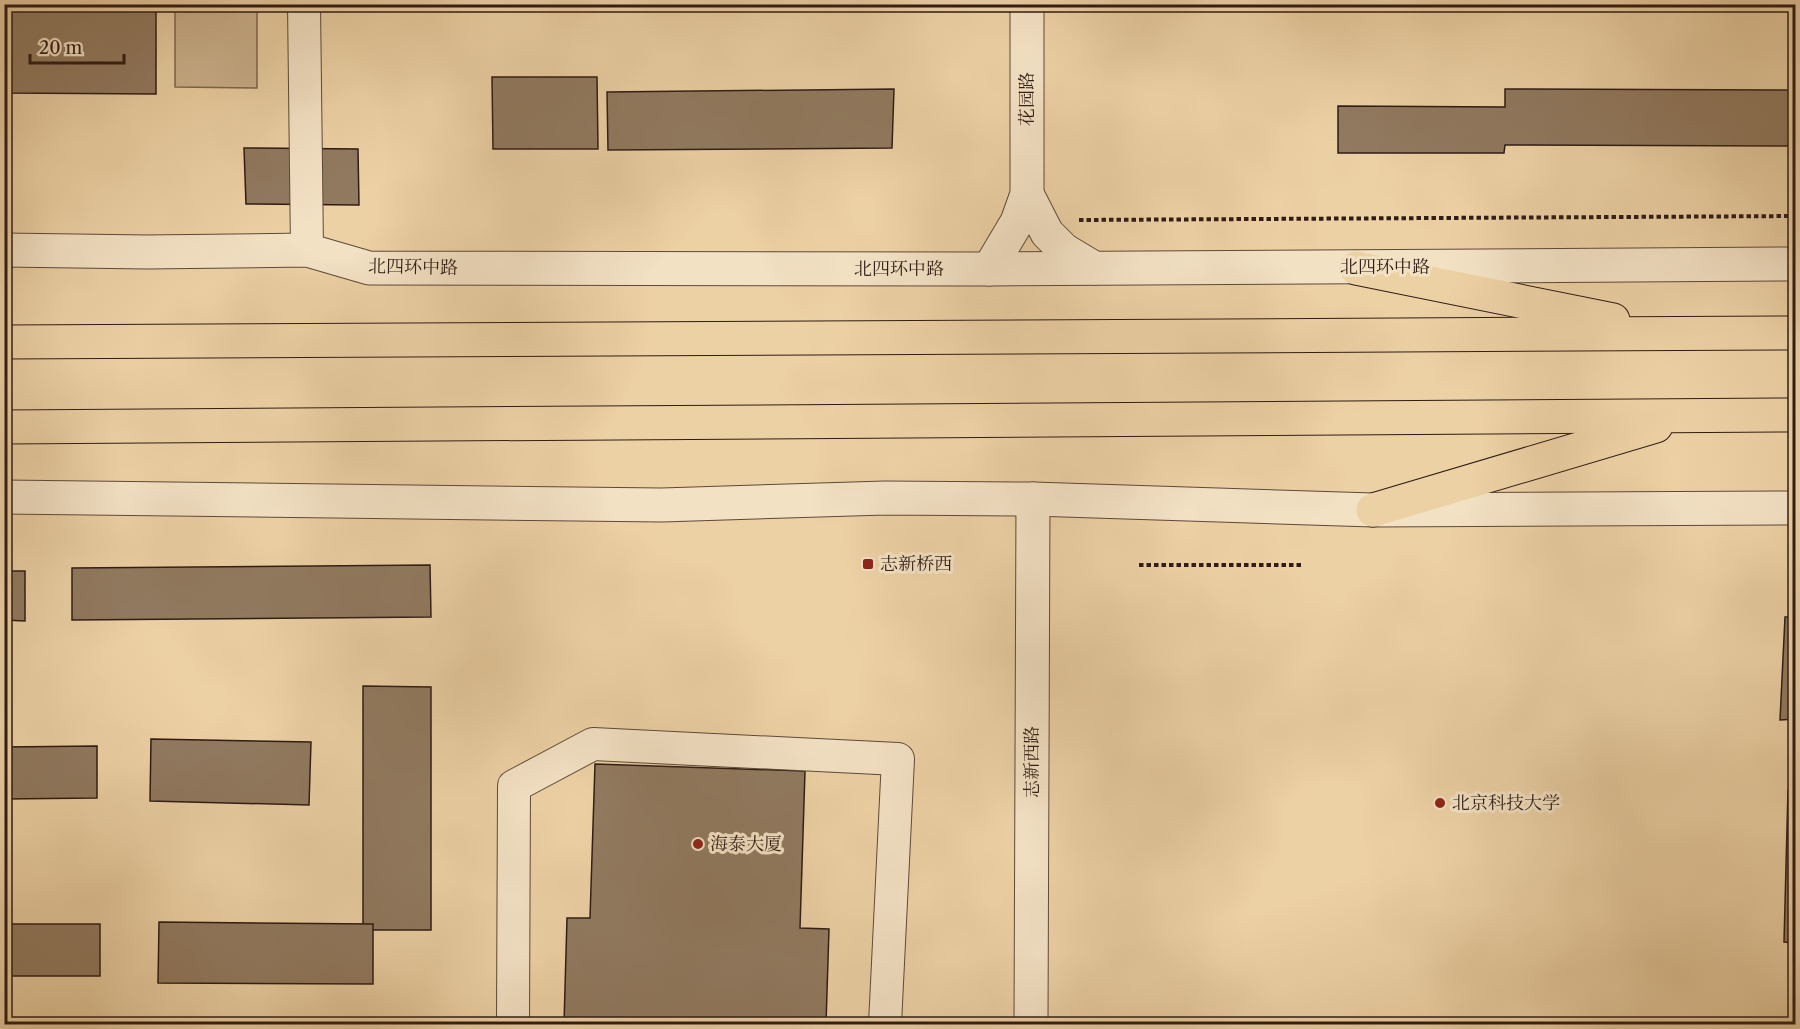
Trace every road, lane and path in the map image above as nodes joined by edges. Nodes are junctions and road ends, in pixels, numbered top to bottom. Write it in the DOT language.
graph roads {
  1 [pos="304,4"];
  2 [pos="1027,4"];
  3 [pos="1027,194"];
  4 [pos="1796,216"];
  5 [pos="1076,220"];
  6 [pos="4,250"];
  7 [pos="307,250"];
  8 [pos="1796,264"];
  9 [pos="1094,268"];
  10 [pos="1356,268"];
  11 [pos="989,269"];
  12 [pos="1679,333"];
  13 [pos="1796,333"];
  14 [pos="4,342"];
  15 [pos="1692,415"];
  16 [pos="1796,415"];
  17 [pos="4,427"];
  18 [pos="4,497"];
  19 [pos="1033,499"];
  20 [pos="1796,508"];
  21 [pos="1373,510"];
  22 [pos="1139,565"];
  23 [pos="1301,565"];
  24 [pos="513,1024"];
  25 [pos="885,1024"];
  26 [pos="1031,1024"];
  1 -- 7 [label="street"];
  2 -- 3 [label="street, 花园路"];
  3 -- 9 [label="street"];
  3 -- 11 [label="street"];
  4 -- 5 [label="path"];
  6 -- 7 [label="street, 北四环中路"];
  7 -- 11 [label="street, 北四环中路"];
  8 -- 10 [label="street, 北四环中路"];
  9 -- 10 [label="street, 北四环中路"];
  9 -- 11 [label="street, 北四环中路"];
  10 -- 12 [label="highway"];
  12 -- 13 [label="highway"];
  12 -- 14 [label="highway"];
  15 -- 16 [label="highway"];
  15 -- 17 [label="highway"];
  15 -- 21 [label="highway"];
  18 -- 19 [label="street"];
  19 -- 21 [label="street"];
  19 -- 26 [label="street, 志新西路"];
  20 -- 21 [label="street"];
  22 -- 23 [label="path"];
  24 -- 25 [label="street"];
}
